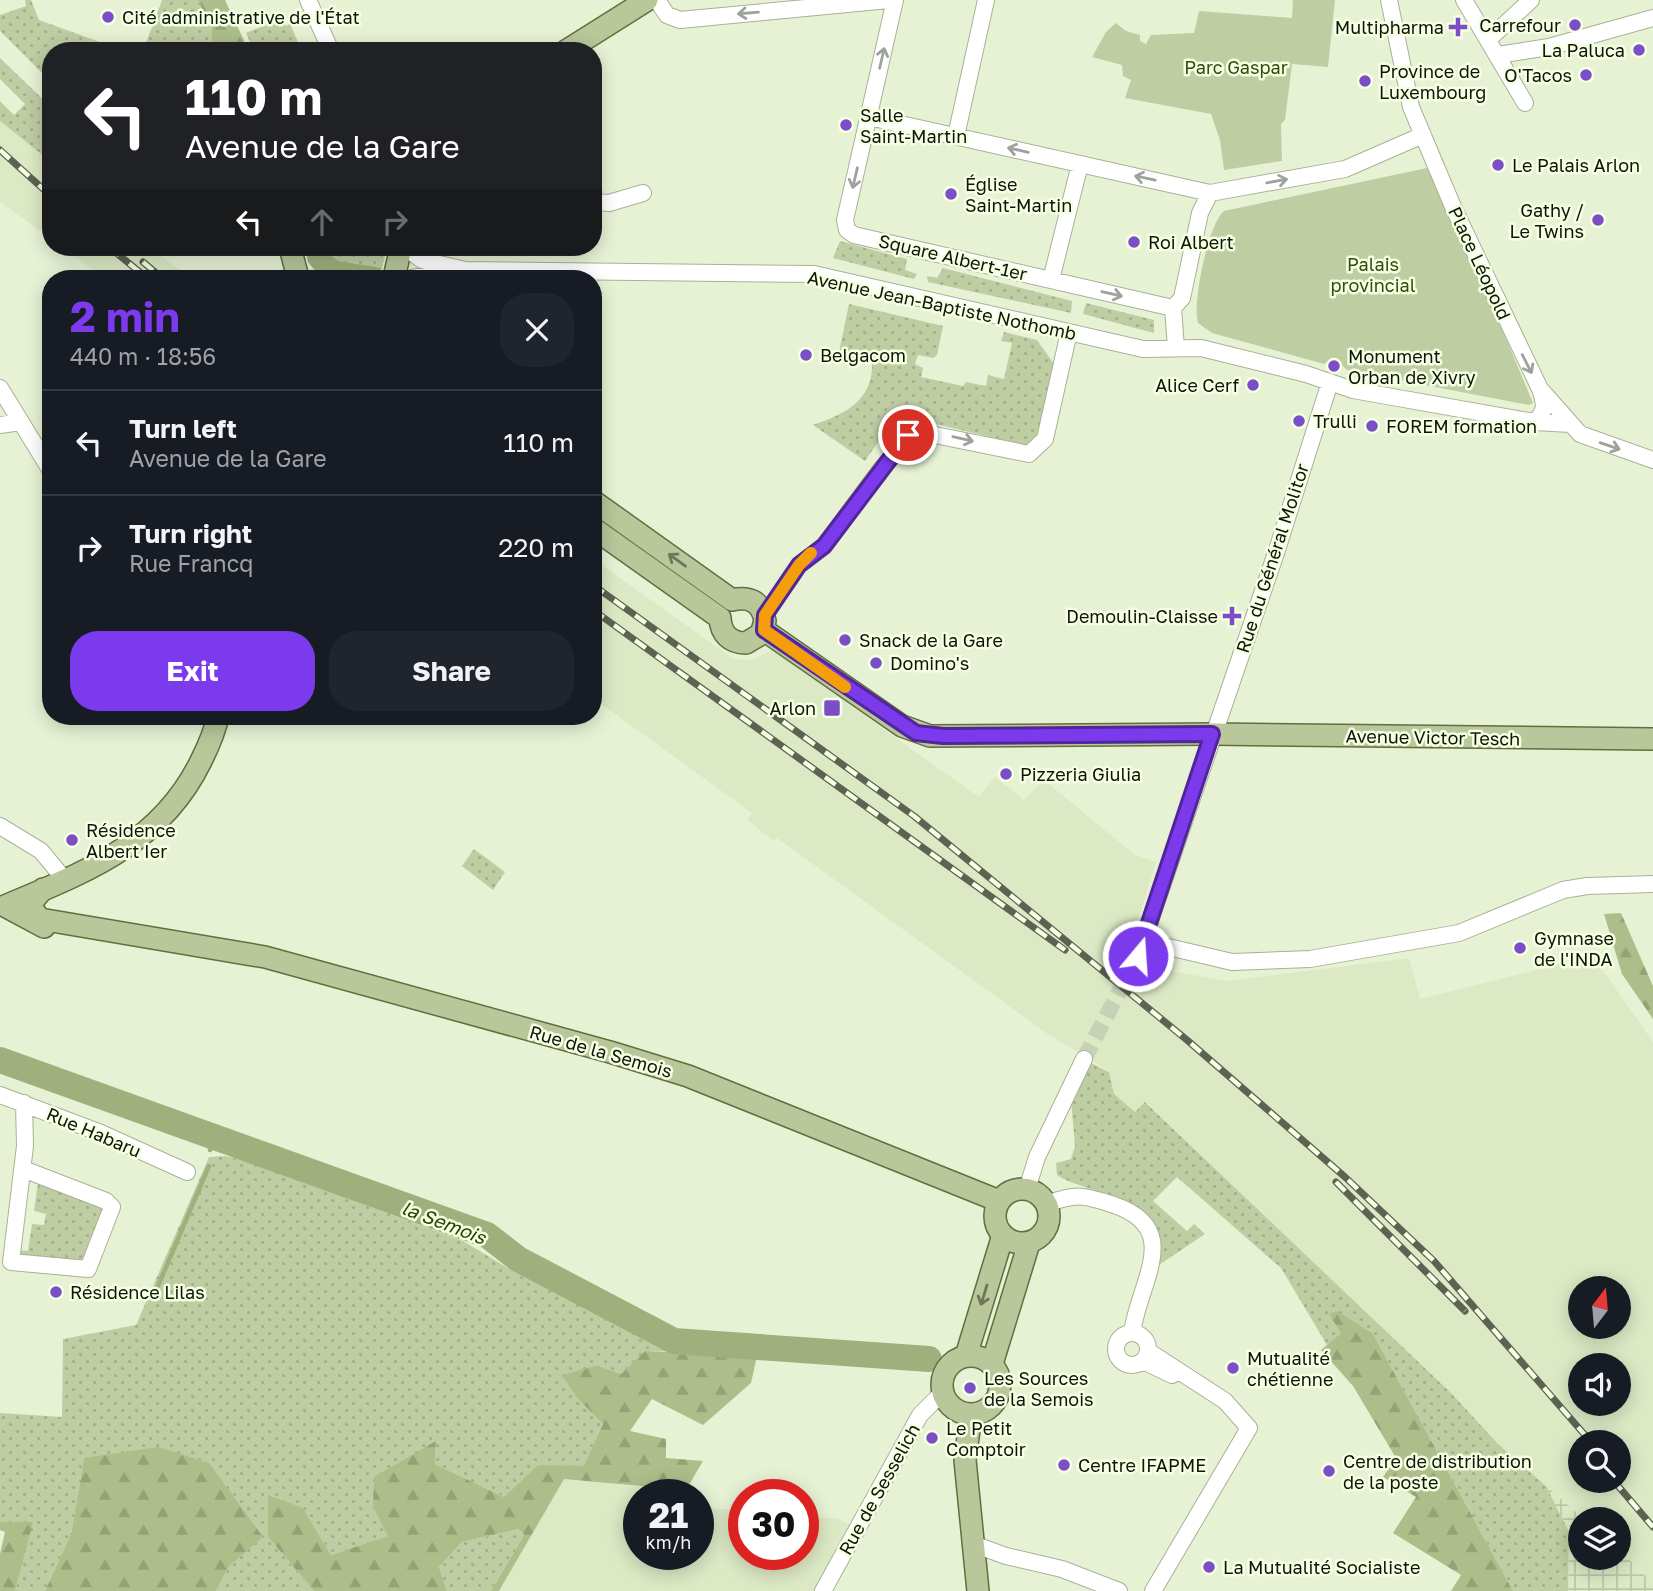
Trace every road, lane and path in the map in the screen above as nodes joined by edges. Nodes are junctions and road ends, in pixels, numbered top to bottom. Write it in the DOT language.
graph roads {
  1 [pos="308,0"];
  2 [pos="647,0"];
  3 [pos="657,0"];
  4 [pos="889,0"];
  5 [pos="895,0"];
  6 [pos="986,0"];
  7 [pos="1389,0"];
  8 [pos="1464,0"];
  9 [pos="1531,0"];
  10 [pos="1653,18"];
  11 [pos="1489,39"];
  12 [pos="327,42"];
  13 [pos="580,42"];
  14 [pos="1498,55"];
  15 [pos="1525,103"];
  16 [pos="869,117"];
  17 [pos="1423,135"];
  18 [pos="956,136"];
  19 [pos="1080,164"];
  20 [pos="1210,192"];
  21 [pos="643,193"];
  22 [pos="602,203"];
  23 [pos="416,256"];
  24 [pos="465,270"];
  25 [pos="602,272"];
  26 [pos="1052,280"];
  27 [pos="1173,308"];
  28 [pos="1069,332"];
  29 [pos="1176,348"];
  30 [pos="1330,382"];
  31 [pos="0,388"];
  32 [pos="1540,389"];
  33 [pos="21,422"];
  34 [pos="1534,422"];
  35 [pos="1571,424"];
  36 [pos="0,425"];
  37 [pos="42,456"];
  38 [pos="1653,460"];
  39 [pos="602,506"];
  40 [pos="602,534"];
  41 [pos="764,622"];
  42 [pos="214,725"];
  43 [pos="1212,734"];
  44 [pos="1653,739"];
  45 [pos="0,826"];
  46 [pos="65,880"];
  47 [pos="1653,884"];
  48 [pos="43,889"];
  49 [pos="2,912"];
  50 [pos="152,937"];
  51 [pos="189,943"];
  52 [pos="1084,1059"];
  53 [pos="0,1095"];
  54 [pos="24,1103"];
  55 [pos="23,1168"];
  56 [pos="187,1172"];
  57 [pos="1027,1189"];
  58 [pos="999,1201"];
  59 [pos="1046,1204"];
  60 [pos="1003,1235"];
  61 [pos="1029,1243"];
  62 [pos="1132,1333"];
  63 [pos="966,1356"];
  64 [pos="1145,1356"];
  65 [pos="992,1364"];
  66 [pos="942,1393"];
  67 [pos="971,1415"];
  68 [pos="973,1544"];
  69 [pos="1006,1556"];
  70 [pos="977,1581"];
  71 [pos="823,1591"];
  72 [pos="1119,1591"];
  73 [pos="1153,1591"];
  1 -- 12 [label="street"];
  2 -- 13 [label="main road"];
  4 -- 3 [label="street, one-way"];
  16 -- 5 [label="street, one-way"];
  6 -- 18 [label="street"];
  7 -- 17 [label="street, Place Léopold"];
  8 -- 11 [label="street"];
  9 -- 11 [label="street"];
  10 -- 14 [label="street"];
  11 -- 14 [label="street"];
  14 -- 15 [label="street"];
  16 -- 18 [label="street"];
  16 -- 26 [label="street, Square Albert-1er, one-way"];
  20 -- 17 [label="street, one-way"];
  17 -- 32 [label="street, Place Léopold, one-way"];
  19 -- 18 [label="street, one-way"];
  20 -- 19 [label="street, one-way"];
  19 -- 26 [label="street, Square Albert-1er"];
  20 -- 27 [label="street"];
  21 -- 22 [label="street"];
  23 -- 24 [label="street, Avenue Jean-Baptiste Nothomb"];
  25 -- 28 [label="street, Avenue Jean-Baptiste Nothomb"];
  26 -- 27 [label="street, Square Albert-1er, one-way"];
  27 -- 29 [label="street"];
  28 -- 29 [label="street, Avenue Jean-Baptiste Nothomb"];
  41 -- 28 [label="street, one-way"];
  29 -- 30 [label="street, Avenue Jean-Baptiste Nothomb"];
  30 -- 34 [label="street, Avenue Jean-Baptiste Nothomb"];
  30 -- 43 [label="street, Rue du Général Molitor"];
  31 -- 33 [label="street"];
  32 -- 34 [label="street"];
  32 -- 35 [label="street, Place Léopold"];
  33 -- 36 [label="street"];
  33 -- 37 [label="street"];
  34 -- 35 [label="street, Avenue Jean-Baptiste Nothomb"];
  35 -- 38 [label="street, one-way"];
  41 -- 39 [label="main road, Avenue Victor Tesch, one-way"];
  40 -- 41 [label="main road"];
  41 -- 43 [label="main road, Avenue Victor Tesch"];
  42 -- 46 [label="main road"];
  43 -- 44 [label="main road, Avenue Victor Tesch"];
  43 -- 47 [label="street, Rue du Général Molitor"];
  45 -- 46 [label="street"];
  46 -- 48 [label="main road"];
  48 -- 49 [label="main road"];
  48 -- 50 [label="main road, Rue de la Semois"];
  49 -- 50 [label="main road, Rue de la Semois"];
  49 -- 51 [label="main road, Rue de la Semois"];
  50 -- 51 [label="main road, Rue de la Semois"];
  51 -- 58 [label="main road, Rue de la Semois"];
  52 -- 57 [label="street"];
  53 -- 54 [label="street, Rue Habaru"];
  54 -- 55 [label="street"];
  54 -- 56 [label="street, Rue Habaru"];
  55 -- 55 [label="street"];
  57 -- 58 [label="main road"];
  57 -- 59 [label="main road"];
  58 -- 60 [label="main road"];
  59 -- 61 [label="main road"];
  59 -- 62 [label="street"];
  60 -- 61 [label="main road"];
  60 -- 63 [label="main road, one-way"];
  61 -- 65 [label="main road"];
  62 -- 64 [label="street"];
  62 -- 64 [label="street"];
  63 -- 65 [label="main road"];
  63 -- 66 [label="main road"];
  64 -- 73 [label="street"];
  65 -- 67 [label="main road"];
  66 -- 67 [label="main road"];
  66 -- 71 [label="street, Rue de Sesselich"];
  67 -- 68 [label="main road"];
  68 -- 69 [label="street"];
  68 -- 70 [label="main road"];
  69 -- 70 [label="street"];
  69 -- 72 [label="street"];
}
